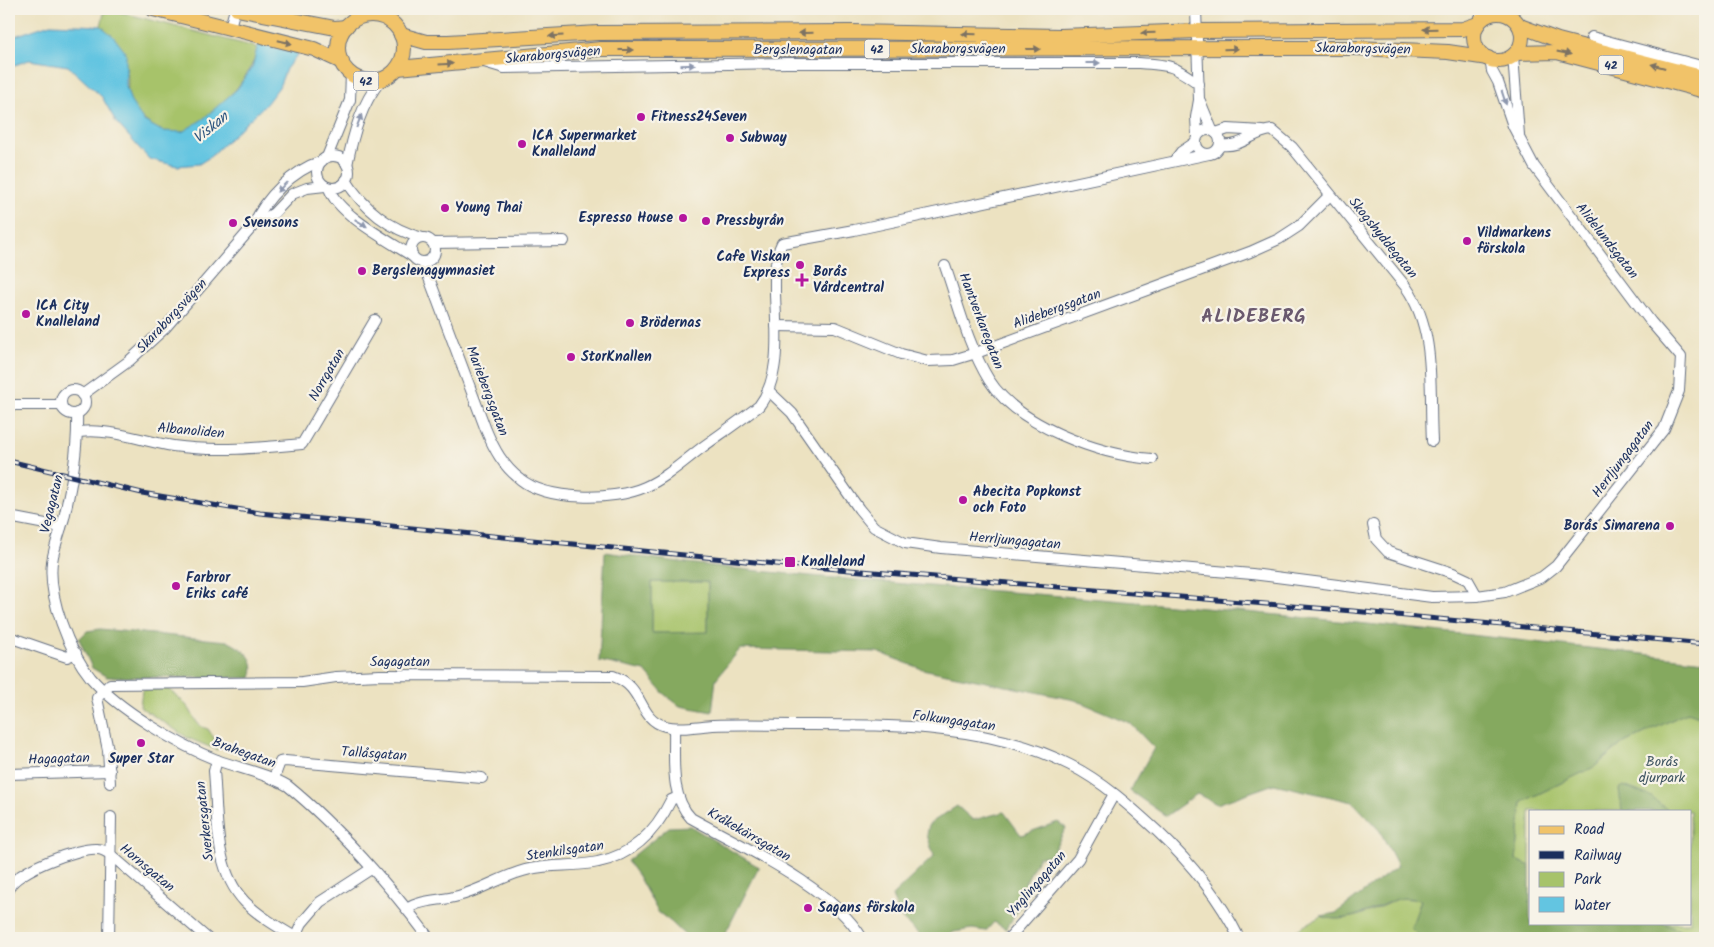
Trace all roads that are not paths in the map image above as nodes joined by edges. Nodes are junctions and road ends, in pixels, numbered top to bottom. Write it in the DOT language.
graph roads {
  1 [pos="153,9"];
  2 [pos="236,9"];
  3 [pos="1196,9"];
  4 [pos="1508,12"];
  5 [pos="379,13"];
  6 [pos="1480,18"];
  7 [pos="353,19"];
  8 [pos="230,26"];
  9 [pos="1520,26"];
  10 [pos="1197,31"];
  11 [pos="402,35"];
  12 [pos="1592,37"];
  13 [pos="1198,50"];
  14 [pos="1514,54"];
  15 [pos="1489,59"];
  16 [pos="483,61"];
  17 [pos="342,62"];
  18 [pos="1705,67"];
  19 [pos="398,68"];
  20 [pos="351,74"];
  21 [pos="1705,78"];
  22 [pos="381,80"];
  23 [pos="1199,84"];
  24 [pos="1705,91"];
  25 [pos="1200,100"];
  26 [pos="1214,131"];
  27 [pos="1263,131"];
  28 [pos="1519,136"];
  29 [pos="1196,139"];
  30 [pos="1220,145"];
  31 [pos="1209,154"];
  32 [pos="325,159"];
  33 [pos="1174,160"];
  34 [pos="347,165"];
  35 [pos="346,180"];
  36 [pos="327,187"];
  37 [pos="1330,195"];
  38 [pos="253,226"];
  39 [pos="423,238"];
  40 [pos="564,241"];
  41 [pos="433,243"];
  42 [pos="412,256"];
  43 [pos="423,262"];
  44 [pos="945,266"];
  45 [pos="375,320"];
  46 [pos="776,326"];
  47 [pos="976,353"];
  48 [pos="1681,357"];
  49 [pos="770,392"];
  50 [pos="82,395"];
  51 [pos="9,405"];
  52 [pos="61,406"];
  53 [pos="78,413"];
  54 [pos="79,432"];
  55 [pos="1432,441"];
  56 [pos="302,444"];
  57 [pos="1152,459"];
  58 [pos="9,517"];
  59 [pos="1373,525"];
  60 [pos="61,527"];
  61 [pos="1477,596"];
  62 [pos="54,601"];
  63 [pos="9,638"];
  64 [pos="76,654"];
  65 [pos="104,689"];
  66 [pos="674,728"];
  67 [pos="217,760"];
  68 [pos="110,771"];
  69 [pos="9,774"];
  70 [pos="274,778"];
  71 [pos="482,778"];
  72 [pos="110,783"];
  73 [pos="1114,794"];
  74 [pos="678,797"];
  75 [pos="111,817"];
  76 [pos="111,855"];
  77 [pos="371,869"];
  78 [pos="9,888"];
  79 [pos="407,909"];
  80 [pos="109,938"];
  81 [pos="207,938"];
  82 [pos="295,938"];
  83 [pos="429,938"];
  84 [pos="862,938"];
  85 [pos="1009,938"];
  86 [pos="1239,938"];
  1 -- 8 [label="main road, 42"];
  2 -- 7 [label="main road, 42"];
  2 -- 8 [label="street"];
  3 -- 10 [label="street"];
  4 -- 6 [label="main road, 42"];
  4 -- 9 [label="main road, 42"];
  5 -- 7 [label="main road, 42"];
  5 -- 11 [label="main road, 42"];
  6 -- 10 [label="main road, Skaraborgsvägen / 42, one-way"];
  6 -- 15 [label="main road"];
  7 -- 17 [label="main road, 42"];
  8 -- 17 [label="main road, 42, one-way"];
  9 -- 14 [label="main road"];
  21 -- 9 [label="main road, 42, one-way"];
  10 -- 11 [label="main road, Skaraborgsvägen / 42, one-way"];
  10 -- 13 [label="street"];
  11 -- 19 [label="main road, 42"];
  12 -- 18 [label="street"];
  13 -- 15 [label="main road, Skaraborgsvägen / 42, one-way"];
  16 -- 13 [label="main road, Skaraborgsvägen / 42, one-way"];
  13 -- 23 [label="street"];
  14 -- 15 [label="main road, 42"];
  14 -- 24 [label="main road, 42, one-way"];
  14 -- 28 [label="street, Alidelundsgatan"];
  15 -- 28 [label="street, Alidelundsgatan, one-way"];
  19 -- 16 [label="main road, Skaraborgsvägen / 42, one-way"];
  16 -- 23 [label="street, Bergslenagatan, one-way"];
  17 -- 20 [label="main road, 42"];
  19 -- 22 [label="main road, 42"];
  20 -- 22 [label="main road, 42"];
  20 -- 32 [label="street"];
  34 -- 22 [label="street, one-way"];
  23 -- 25 [label="street"];
  25 -- 26 [label="street"];
  25 -- 29 [label="street"];
  26 -- 27 [label="street"];
  26 -- 29 [label="street"];
  26 -- 30 [label="street"];
  27 -- 30 [label="street"];
  27 -- 37 [label="street, Skogshyddegatan"];
  28 -- 48 [label="street, Alidelundsgatan"];
  29 -- 31 [label="street"];
  29 -- 33 [label="street"];
  30 -- 31 [label="street"];
  31 -- 33 [label="street"];
  32 -- 34 [label="street"];
  32 -- 36 [label="street"];
  32 -- 38 [label="street, Skaraborgsvägen, one-way"];
  33 -- 46 [label="street"];
  34 -- 35 [label="street"];
  35 -- 36 [label="street"];
  35 -- 39 [label="street"];
  36 -- 38 [label="street, Skaraborgsvägen"];
  36 -- 42 [label="street, one-way"];
  37 -- 47 [label="street, Alidebergsgatan"];
  37 -- 55 [label="street, Skogshyddegatan"];
  38 -- 50 [label="street, Skaraborgsvägen"];
  39 -- 41 [label="street"];
  39 -- 42 [label="street"];
  40 -- 41 [label="street"];
  41 -- 43 [label="street"];
  42 -- 43 [label="street"];
  43 -- 49 [label="street, Mariebergsgatan"];
  44 -- 47 [label="street, Hantverkaregatan"];
  45 -- 56 [label="street, Norrgatan"];
  46 -- 47 [label="street, Alidebergsgatan"];
  46 -- 49 [label="street"];
  47 -- 57 [label="street, Hantverkaregatan"];
  48 -- 61 [label="street, Herrljungagatan"];
  49 -- 61 [label="street, Herrljungagatan"];
  50 -- 52 [label="street"];
  50 -- 53 [label="street"];
  51 -- 52 [label="street"];
  52 -- 53 [label="street"];
  53 -- 54 [label="street, Vegagatan"];
  54 -- 56 [label="street, Albanoliden"];
  54 -- 60 [label="street, Vegagatan"];
  58 -- 60 [label="street"];
  59 -- 61 [label="street"];
  60 -- 62 [label="street, Vegagatan"];
  62 -- 64 [label="street, Brahegatan"];
  63 -- 64 [label="street"];
  64 -- 65 [label="street, Brahegatan"];
  65 -- 66 [label="street, Sagagatan"];
  65 -- 67 [label="street, Brahegatan"];
  65 -- 68 [label="street"];
  66 -- 73 [label="street, Folkungagatan"];
  66 -- 74 [label="street"];
  67 -- 70 [label="street, Brahegatan"];
  67 -- 82 [label="street, Sverkersgatan"];
  68 -- 69 [label="street, Hagagatan"];
  68 -- 72 [label="street"];
  70 -- 71 [label="street, Tallåsgatan"];
  70 -- 77 [label="street, Brahegatan"];
  73 -- 85 [label="street, Ynglingagatan"];
  73 -- 86 [label="street, Folkungagatan"];
  74 -- 79 [label="street, Stenkilsgatan"];
  74 -- 84 [label="street, Kråkekärrsgatan"];
  75 -- 76 [label="street"];
  76 -- 78 [label="street, Hornsgatan"];
  76 -- 80 [label="street"];
  76 -- 81 [label="street, Hornsgatan"];
  77 -- 79 [label="street, Brahegatan"];
  77 -- 82 [label="street"];
  79 -- 83 [label="street, Brahegatan"];
}
